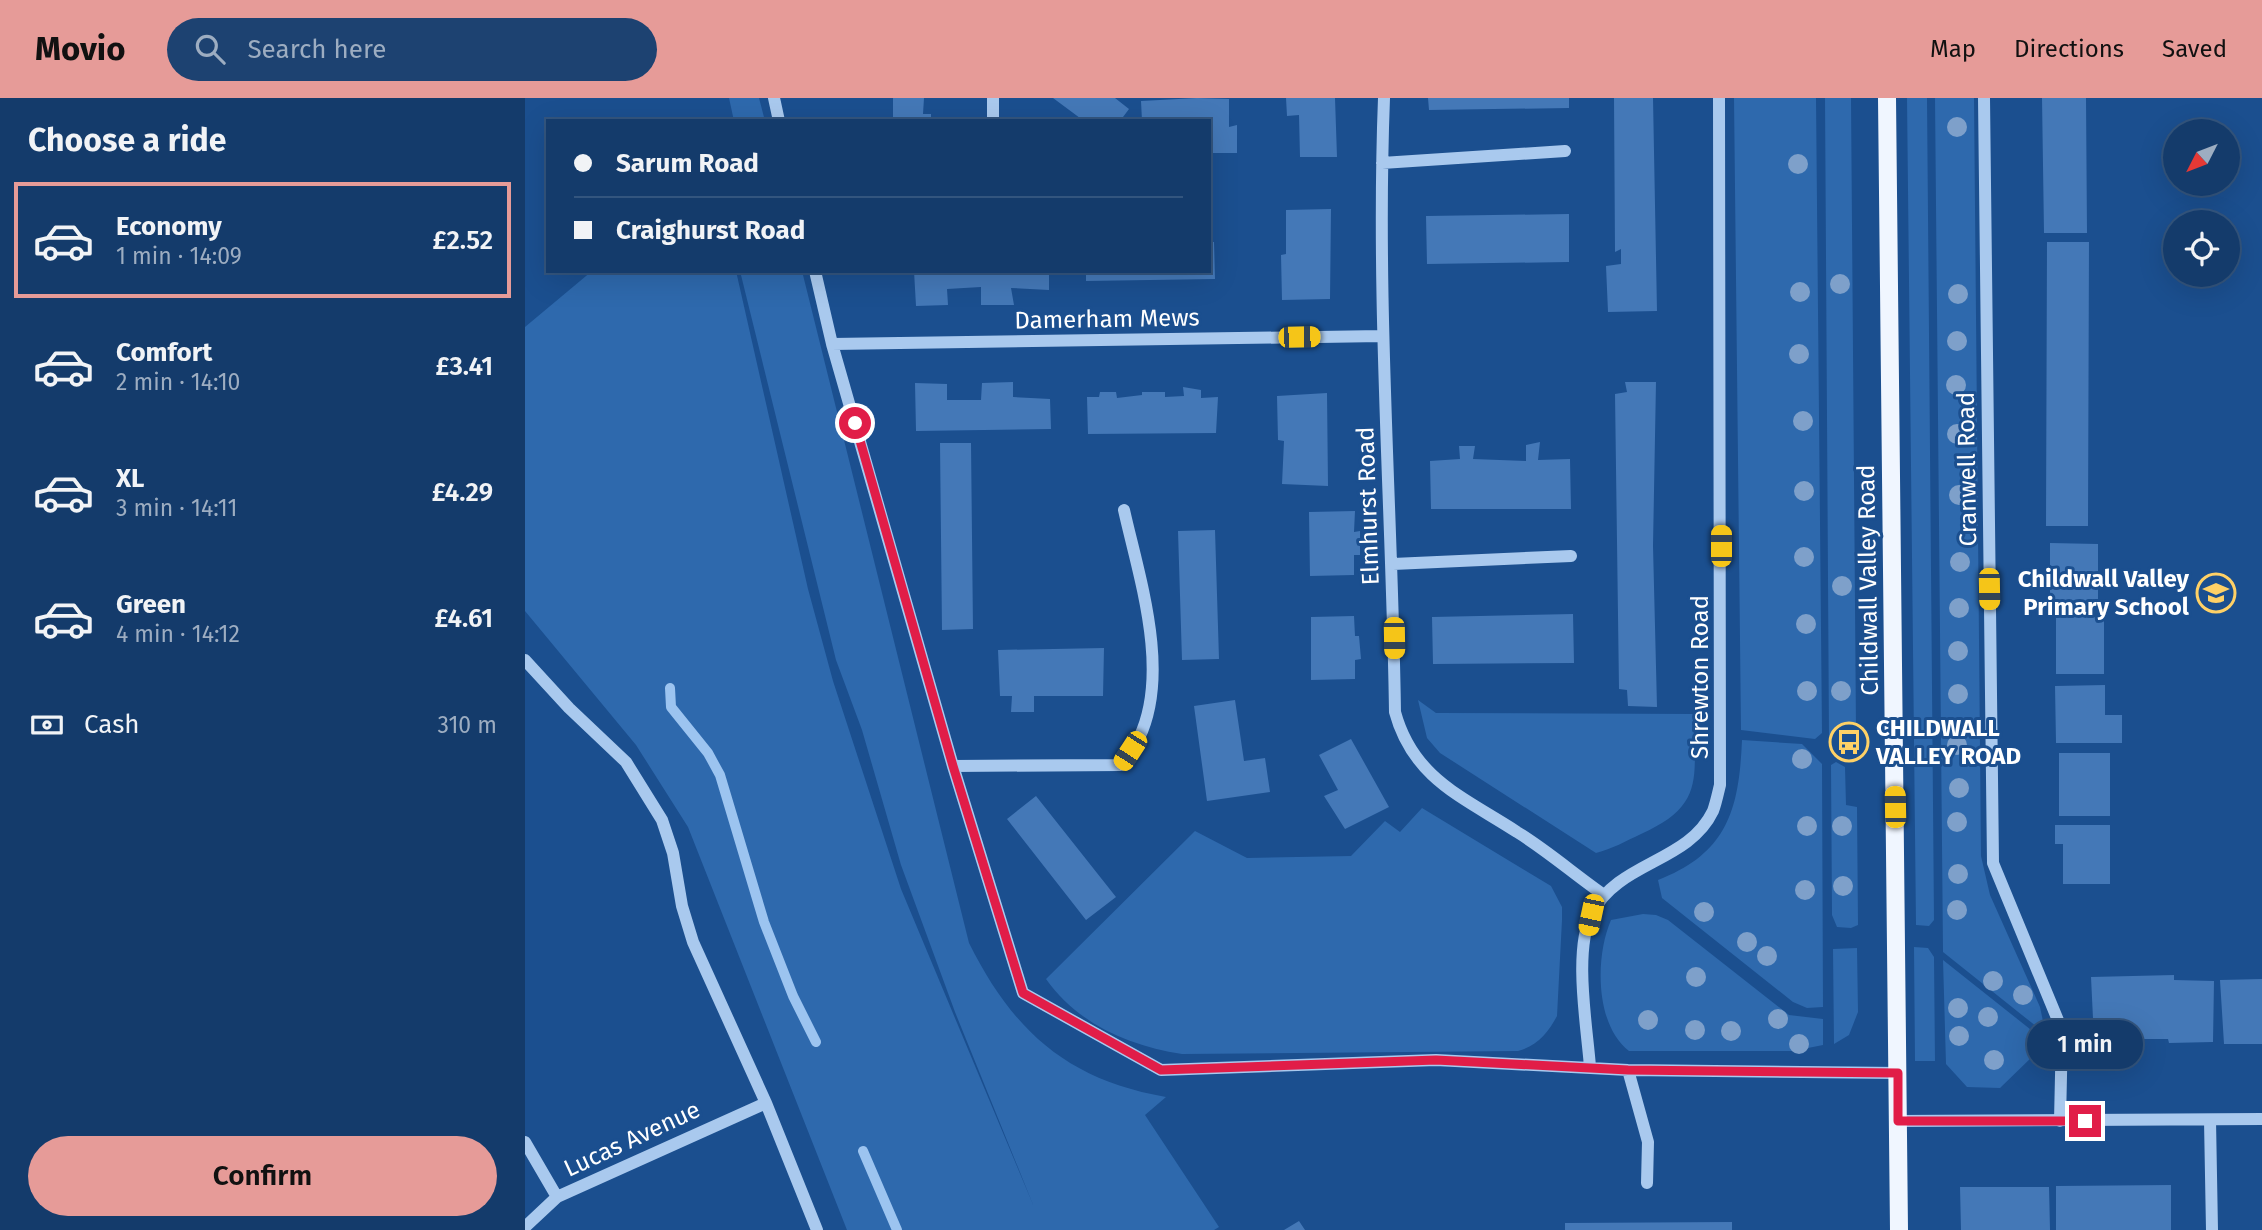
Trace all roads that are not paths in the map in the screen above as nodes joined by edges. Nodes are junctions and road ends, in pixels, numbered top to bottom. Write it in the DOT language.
graph roads {
  1 [pos="773,98"];
  2 [pos="993,98"];
  3 [pos="1384,98"];
  4 [pos="1719,98"];
  5 [pos="1887,98"];
  6 [pos="1984,98"];
  7 [pos="778,119"];
  8 [pos="993,119"];
  9 [pos="1565,151"];
  10 [pos="1382,163"];
  11 [pos="815,273"];
  12 [pos="1382,336"];
  13 [pos="832,344"];
  14 [pos="1124,510"];
  15 [pos="1571,556"];
  16 [pos="1393,564"];
  17 [pos="525,660"];
  18 [pos="953,766"];
  19 [pos="1604,895"];
  20 [pos="1590,1067"];
  21 [pos="1628,1070"];
  22 [pos="1898,1073"];
  23 [pos="765,1103"];
  24 [pos="2262,1119"];
  25 [pos="2210,1120"];
  26 [pos="1898,1121"];
  27 [pos="2060,1121"];
  28 [pos="525,1142"];
  29 [pos="1647,1183"];
  30 [pos="557,1197"];
  31 [pos="525,1227"];
  32 [pos="817,1230"];
  33 [pos="1899,1230"];
  34 [pos="2212,1230"];
  1 -- 7 [label="street"];
  2 -- 8 [label="street"];
  3 -- 10 [label="street, Elmhurst Road"];
  4 -- 19 [label="street, Shrewton Road"];
  5 -- 22 [label="main road, Childwall Valley Road"];
  6 -- 27 [label="street, Cranwell Road"];
  9 -- 10 [label="street"];
  10 -- 12 [label="street, Elmhurst Road"];
  11 -- 13 [label="street"];
  12 -- 13 [label="street, Damerham Mews"];
  12 -- 16 [label="street, Elmhurst Road"];
  13 -- 18 [label="street"];
  14 -- 18 [label="street"];
  15 -- 16 [label="street"];
  16 -- 19 [label="street, Elmhurst Road"];
  17 -- 23 [label="street"];
  18 -- 20 [label="street"];
  19 -- 20 [label="street, Shrewton Road"];
  20 -- 21 [label="street"];
  21 -- 22 [label="street"];
  21 -- 29 [label="street"];
  22 -- 26 [label="main road, Childwall Valley Road"];
  23 -- 30 [label="street, Lucas Avenue"];
  23 -- 32 [label="street"];
  24 -- 25 [label="street"];
  25 -- 27 [label="street"];
  25 -- 34 [label="street"];
  26 -- 27 [label="street"];
  26 -- 33 [label="main road, Childwall Valley Road"];
  28 -- 30 [label="street"];
  30 -- 31 [label="street, Lucas Avenue"];
}
